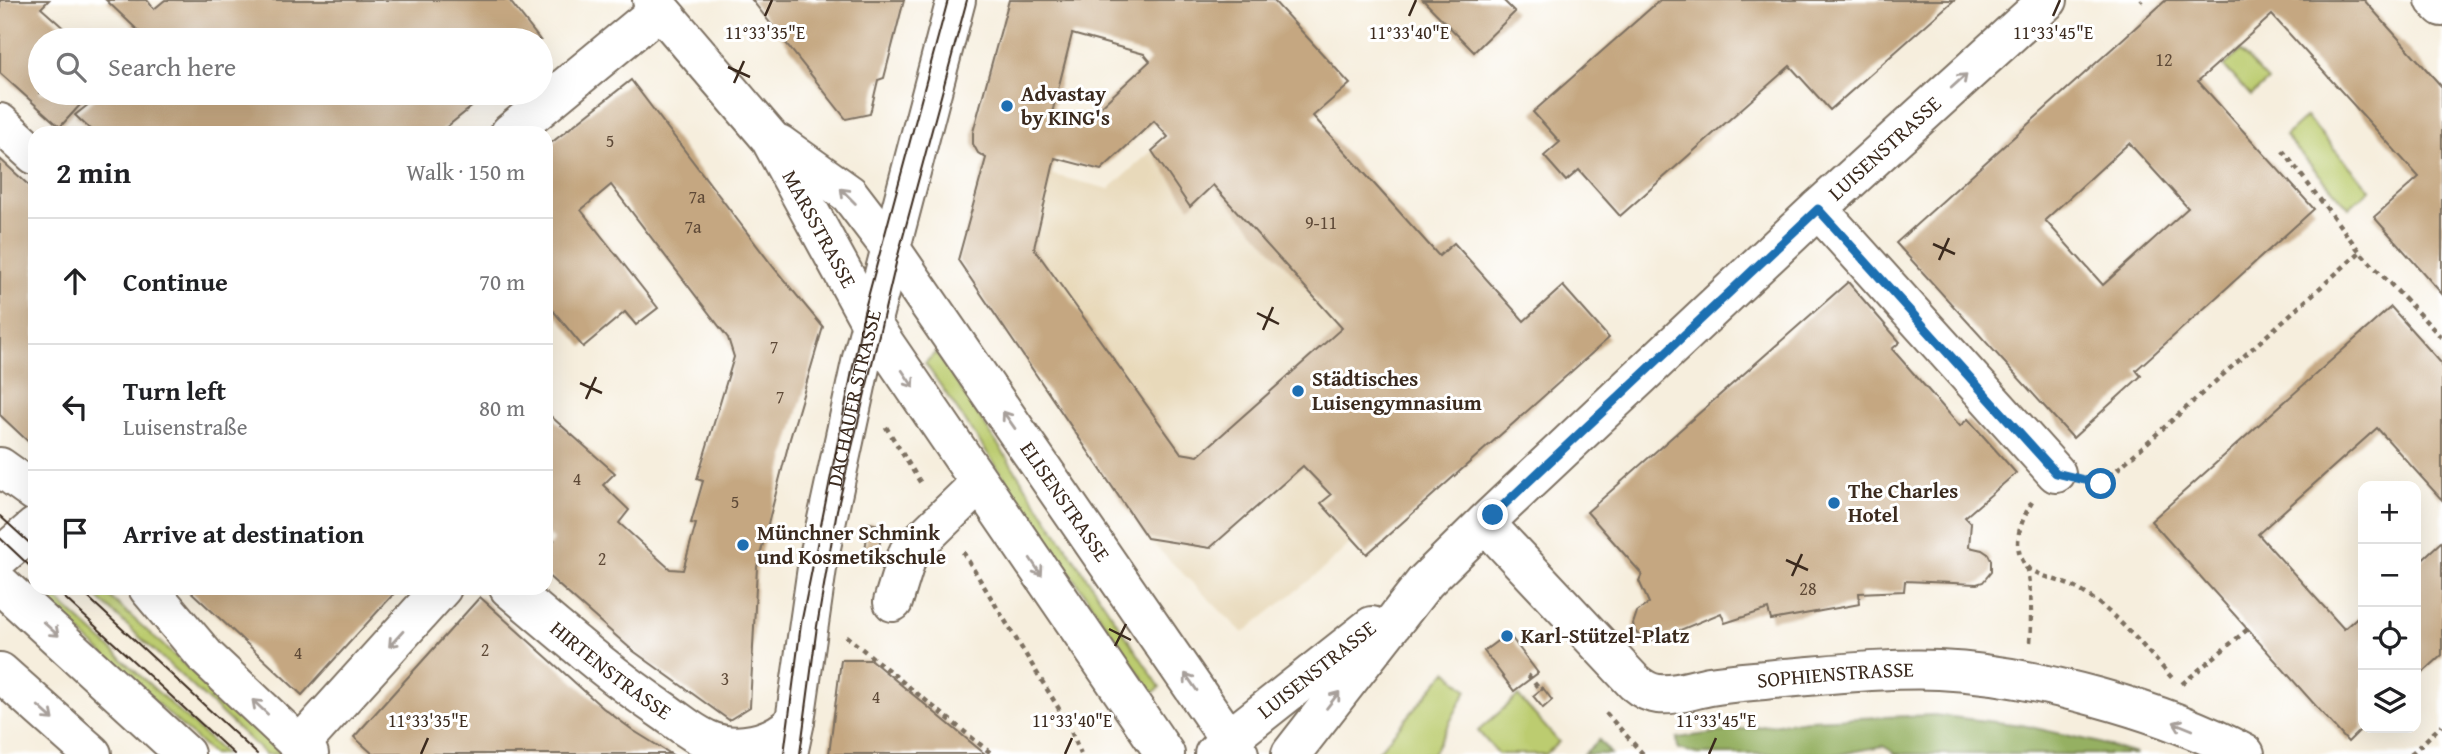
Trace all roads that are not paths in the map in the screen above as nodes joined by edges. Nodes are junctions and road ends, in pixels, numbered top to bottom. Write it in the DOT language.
graph roads {
  1 [pos="956,0"];
  2 [pos="2048,0"];
  3 [pos="2435,0"];
  4 [pos="656,5"];
  5 [pos="2442,8"];
  6 [pos="553,95"];
  7 [pos="542,105"];
  8 [pos="0,123"];
  9 [pos="518,126"];
  10 [pos="769,137"];
  11 [pos="28,149"];
  12 [pos="1818,209"];
  13 [pos="891,249"];
  14 [pos="870,322"];
  15 [pos="0,467"];
  16 [pos="2056,473"];
  17 [pos="979,485"];
  18 [pos="28,487"];
  19 [pos="1485,523"];
  20 [pos="28,533"];
  21 [pos="0,557"];
  22 [pos="0,584"];
  23 [pos="1420,587"];
  24 [pos="154,595"];
  25 [pos="436,595"];
  26 [pos="517,595"];
  27 [pos="892,602"];
  28 [pos="0,672"];
  29 [pos="792,743"];
  30 [pos="1227,749"];
  31 [pos="304,750"];
  32 [pos="92,754"];
  33 [pos="186,754"];
  34 [pos="1165,754"];
  35 [pos="1291,754"];
  36 [pos="2245,754"];
  1 -- 13 [label="street, DACHAUER STRASSE"];
  12 -- 2 [label="street, LUISENSTRASSE, one-way"];
  3 -- 5 [label="street"];
  4 -- 6 [label="street"];
  4 -- 10 [label="street, MARSSTRASSE"];
  7 -- 9 [label="street"];
  8 -- 11 [label="street"];
  13 -- 10 [label="street, MARSSTRASSE, one-way"];
  10 -- 14 [label="street, MARSSTRASSE"];
  12 -- 16 [label="street"];
  12 -- 19 [label="street, LUISENSTRASSE"];
  13 -- 14 [label="street, DACHAUER STRASSE"];
  30 -- 13 [label="street, ELISENSTRASSE, one-way"];
  14 -- 17 [label="street, one-way"];
  14 -- 29 [label="street, DACHAUER STRASSE"];
  15 -- 18 [label="street"];
  17 -- 27 [label="street"];
  17 -- 34 [label="street, one-way"];
  19 -- 23 [label="street, LUISENSTRASSE"];
  36 -- 19 [label="street, SOPHIENSTRASSE, one-way"];
  20 -- 21 [label="street"];
  22 -- 33 [label="street, one-way"];
  23 -- 30 [label="street, LUISENSTRASSE"];
  35 -- 23 [label="street, LUISENSTRASSE, one-way"];
  31 -- 24 [label="street, one-way"];
  25 -- 31 [label="street, one-way"];
  26 -- 29 [label="street, HIRTENSTRASSE"];
  28 -- 32 [label="street, one-way"];
}
